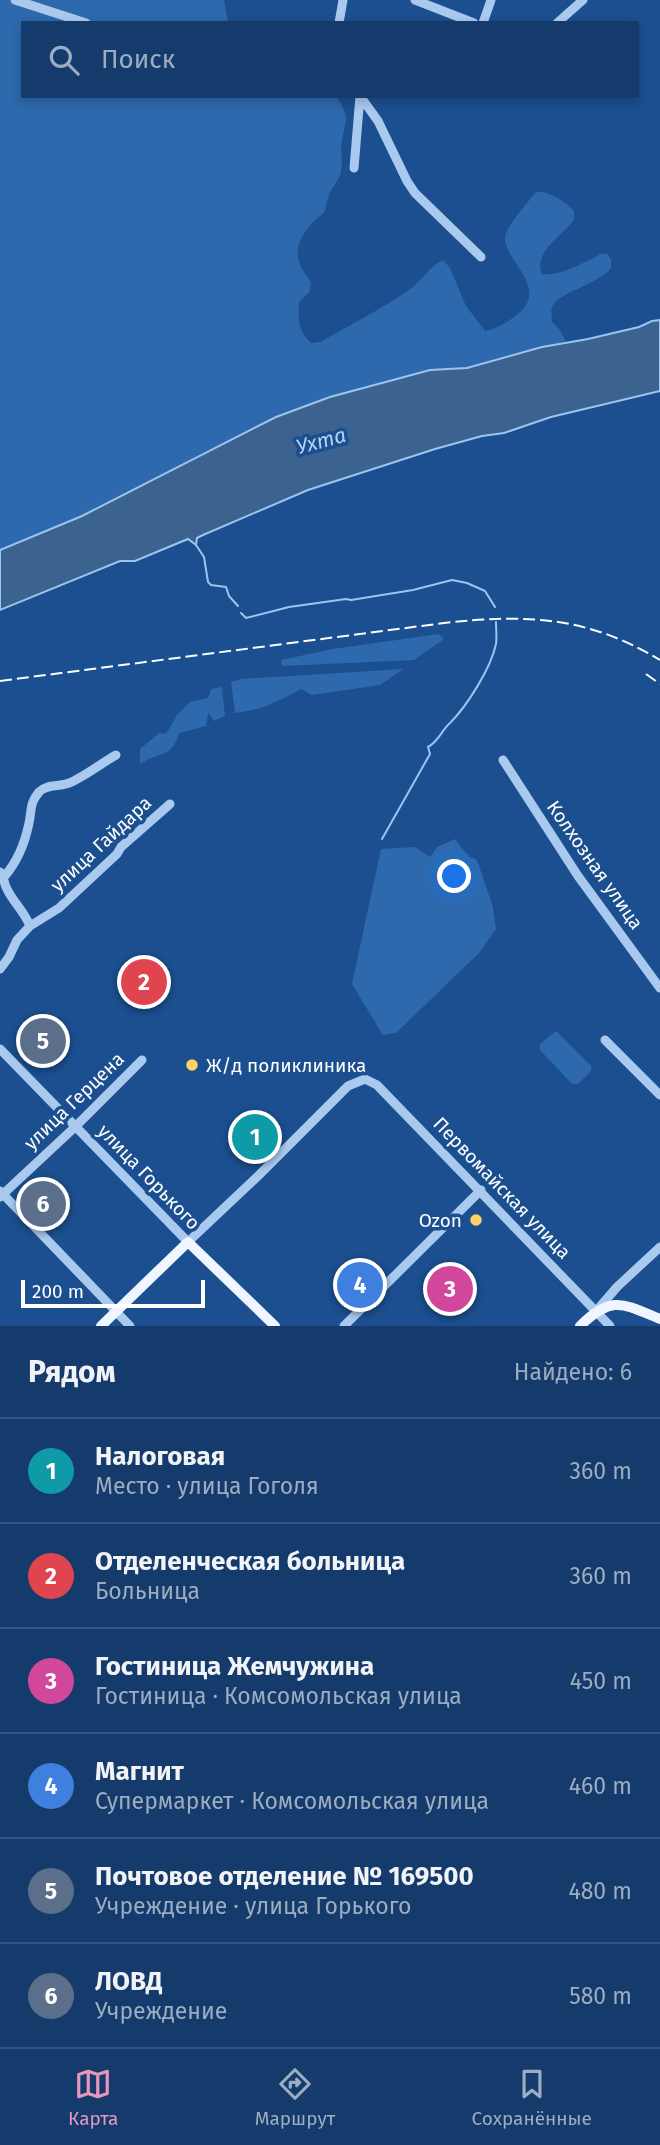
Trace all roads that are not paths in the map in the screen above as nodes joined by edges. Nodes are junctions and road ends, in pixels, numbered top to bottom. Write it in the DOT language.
graph roads {
  1 [pos="15,0"];
  2 [pos="343,0"];
  3 [pos="415,0"];
  4 [pos="491,0"];
  5 [pos="583,0"];
  6 [pos="80,21"];
  7 [pos="340,21"];
  8 [pos="469,21"];
  9 [pos="484,21"];
  10 [pos="559,21"];
  11 [pos="360,98"];
  12 [pos="361,98"];
  13 [pos="354,168"];
  14 [pos="481,257"];
  15 [pos="116,755"];
  16 [pos="503,760"];
  17 [pos="170,804"];
  18 [pos="2,875"];
  19 [pos="30,926"];
  20 [pos="0,969"];
  21 [pos="660,988"];
  22 [pos="605,1040"];
  23 [pos="0,1049"];
  24 [pos="142,1060"];
  25 [pos="660,1095"];
  26 [pos="75,1127"];
  27 [pos="481,1190"];
  28 [pos="1,1194"];
  29 [pos="188,1242"];
  30 [pos="660,1247"];
  31 [pos="116,1311"];
  32 [pos="596,1311"];
  33 [pos="660,1320"];
  34 [pos="101,1326"];
  35 [pos="130,1326"];
  36 [pos="275,1326"];
  37 [pos="344,1326"];
  38 [pos="580,1326"];
  39 [pos="610,1326"];
  1 -- 6 [label="street"];
  2 -- 7 [label="street"];
  3 -- 8 [label="street"];
  4 -- 9 [label="street"];
  5 -- 10 [label="street"];
  11 -- 13 [label="street"];
  12 -- 14 [label="street"];
  15 -- 18 [label="street"];
  16 -- 21 [label="street, Колхозная улица"];
  17 -- 19 [label="street, улица Гайдара"];
  18 -- 19 [label="street"];
  19 -- 20 [label="street, улица Гайдара"];
  22 -- 25 [label="street"];
  23 -- 26 [label="street, улица Горького"];
  24 -- 26 [label="street, улица Герцена"];
  26 -- 28 [label="street, улица Герцена"];
  26 -- 29 [label="street, улица Горького"];
  27 -- 29 [label="street, Первомайская улица"];
  27 -- 32 [label="street, Первомайская улица"];
  27 -- 37 [label="street"];
  28 -- 31 [label="street"];
  29 -- 31 [label="main road"];
  29 -- 36 [label="main road, улица Горького"];
  30 -- 32 [label="street"];
  31 -- 34 [label="main road"];
  31 -- 35 [label="street"];
  32 -- 33 [label="main road"];
  32 -- 38 [label="main road"];
  32 -- 39 [label="street, Первомайская улица"];
}
